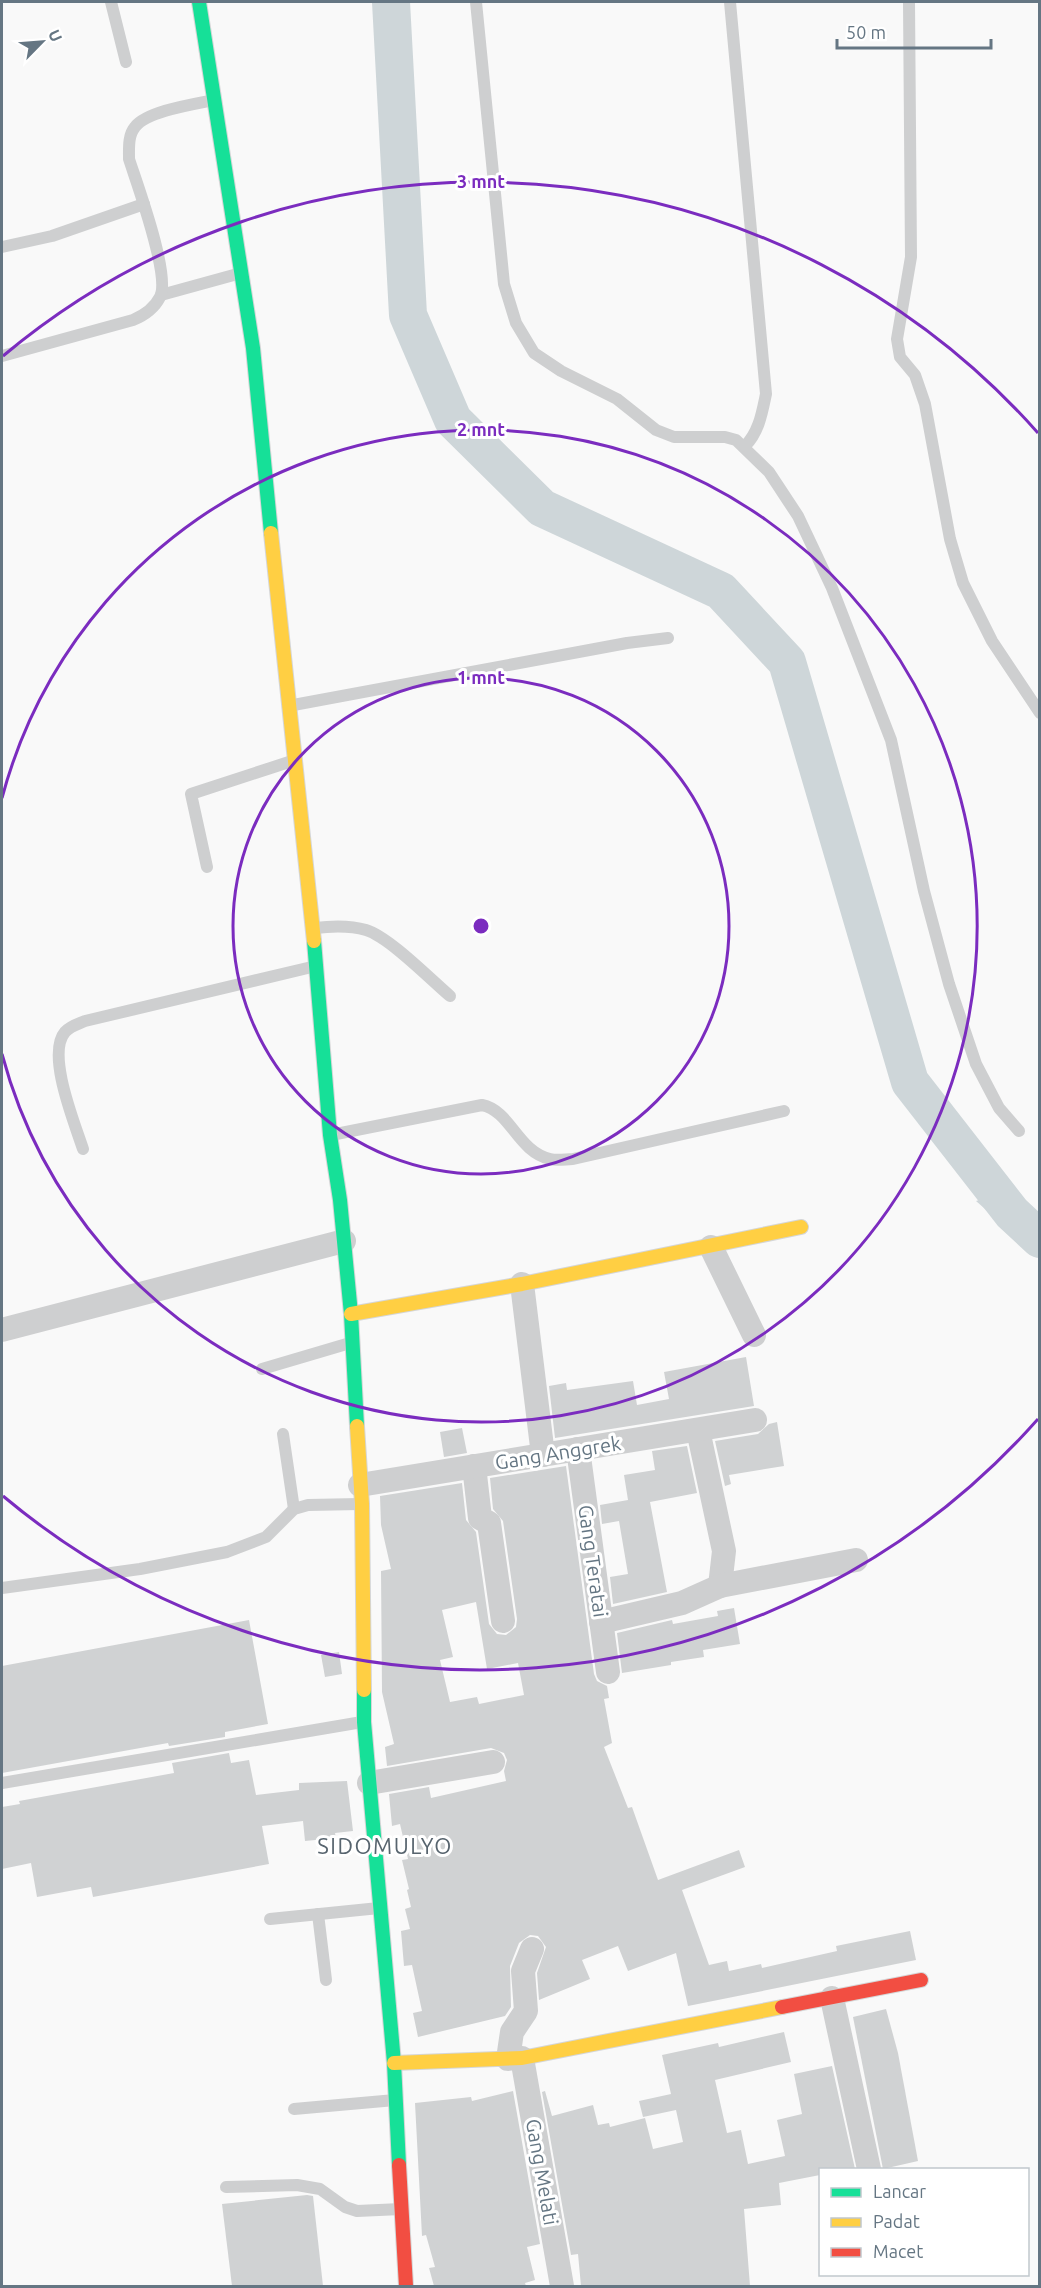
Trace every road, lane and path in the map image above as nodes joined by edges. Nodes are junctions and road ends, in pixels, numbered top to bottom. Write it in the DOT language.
graph roads {
  1 [pos="111,2"];
  2 [pos="199,2"];
  3 [pos="476,2"];
  4 [pos="730,2"];
  5 [pos="909,2"];
  6 [pos="126,62"];
  7 [pos="216,99"];
  8 [pos="144,204"];
  9 [pos="2,247"];
  10 [pos="242,272"];
  11 [pos="161,295"];
  12 [pos="2,357"];
  13 [pos="745,446"];
  14 [pos="668,638"];
  15 [pos="287,706"];
  16 [pos="1040,713"];
  17 [pos="293,761"];
  18 [pos="207,867"];
  19 [pos="313,928"];
  20 [pos="317,966"];
  21 [pos="450,996"];
  22 [pos="784,1111"];
  23 [pos="1019,1131"];
  24 [pos="330,1136"];
  25 [pos="83,1149"];
  26 [pos="801,1227"];
  27 [pos="344,1241"];
  28 [pos="711,1247"];
  29 [pos="522,1284"];
  30 [pos="351,1314"];
  31 [pos="2,1330"];
  32 [pos="754,1335"];
  33 [pos="353,1342"];
  34 [pos="262,1369"];
  35 [pos="755,1420"];
  36 [pos="698,1430"];
  37 [pos="283,1434"];
  38 [pos="579,1449"];
  39 [pos="543,1455"];
  40 [pos="474,1466"];
  41 [pos="361,1494"];
  42 [pos="294,1509"];
  43 [pos="856,1560"];
  44 [pos="720,1586"];
  45 [pos="2,1588"];
  46 [pos="503,1621"];
  47 [pos="601,1622"];
  48 [pos="608,1672"];
  49 [pos="364,1722"];
  50 [pos="493,1762"];
  51 [pos="2,1783"];
  52 [pos="369,1783"];
  53 [pos="380,1908"];
  54 [pos="318,1914"];
  55 [pos="270,1919"];
  56 [pos="532,1949"];
  57 [pos="326,1980"];
  58 [pos="921,1980"];
  59 [pos="832,1998"];
  60 [pos="515,2059"];
  61 [pos="394,2063"];
  62 [pos="396,2100"];
  63 [pos="294,2109"];
  64 [pos="869,2168"];
  65 [pos="226,2187"];
  66 [pos="402,2208"];
  67 [pos="406,2286"];
  68 [pos="562,2286"];
  1 -- 6 [label="lane"];
  2 -- 7 [label="street"];
  3 -- 13 [label="lane"];
  4 -- 13 [label="lane"];
  5 -- 16 [label="lane"];
  7 -- 8 [label="lane"];
  7 -- 10 [label="street"];
  8 -- 9 [label="lane"];
  8 -- 11 [label="lane"];
  10 -- 11 [label="lane"];
  10 -- 15 [label="street"];
  11 -- 12 [label="lane"];
  13 -- 23 [label="lane"];
  14 -- 15 [label="lane"];
  15 -- 17 [label="street"];
  17 -- 18 [label="lane"];
  17 -- 19 [label="street"];
  19 -- 20 [label="street"];
  19 -- 21 [label="lane"];
  20 -- 24 [label="street"];
  20 -- 25 [label="lane"];
  22 -- 24 [label="lane"];
  24 -- 27 [label="street"];
  26 -- 28 [label="street"];
  27 -- 30 [label="street"];
  27 -- 31 [label="street"];
  28 -- 29 [label="street"];
  28 -- 32 [label="street"];
  29 -- 30 [label="street"];
  29 -- 39 [label="street"];
  30 -- 33 [label="street"];
  33 -- 34 [label="lane"];
  33 -- 41 [label="street"];
  35 -- 36 [label="street, Gang Anggrek"];
  36 -- 38 [label="street, Gang Anggrek"];
  36 -- 44 [label="street"];
  37 -- 42 [label="lane"];
  38 -- 39 [label="street, Gang Anggrek"];
  38 -- 47 [label="street, Gang Teratai"];
  39 -- 40 [label="street, Gang Anggrek"];
  40 -- 41 [label="street, Gang Anggrek"];
  40 -- 46 [label="street"];
  41 -- 42 [label="lane"];
  41 -- 49 [label="street"];
  42 -- 45 [label="lane"];
  43 -- 44 [label="street"];
  44 -- 47 [label="street"];
  47 -- 48 [label="street, Gang Teratai"];
  49 -- 51 [label="lane"];
  49 -- 52 [label="street"];
  50 -- 52 [label="street"];
  52 -- 53 [label="street"];
  53 -- 54 [label="lane"];
  53 -- 61 [label="street"];
  54 -- 55 [label="lane"];
  54 -- 57 [label="lane"];
  56 -- 60 [label="street"];
  58 -- 59 [label="street"];
  59 -- 60 [label="street"];
  59 -- 64 [label="street"];
  60 -- 61 [label="street"];
  60 -- 68 [label="street, Gang Melati"];
  61 -- 62 [label="street"];
  62 -- 63 [label="lane"];
  62 -- 66 [label="street"];
  65 -- 66 [label="lane"];
  66 -- 67 [label="street"];
}
